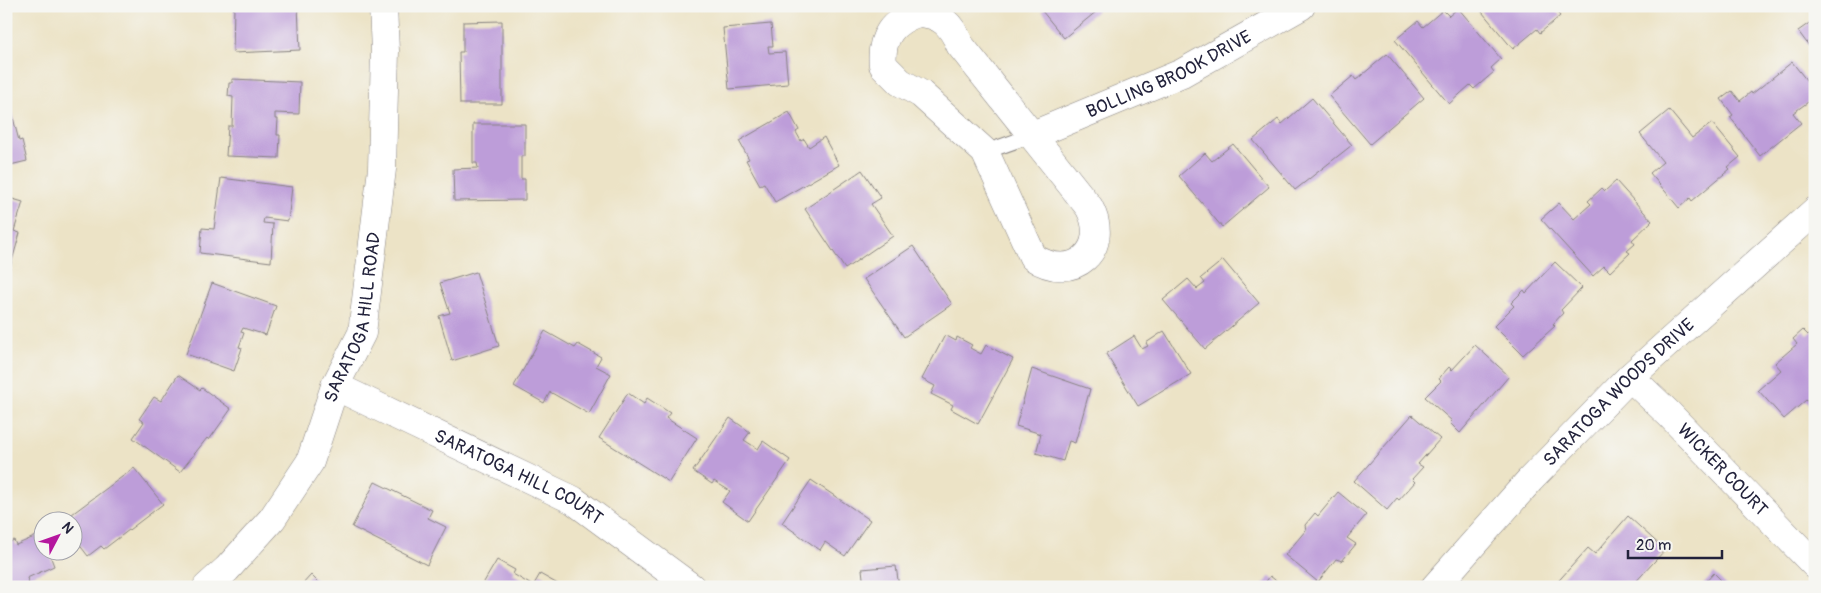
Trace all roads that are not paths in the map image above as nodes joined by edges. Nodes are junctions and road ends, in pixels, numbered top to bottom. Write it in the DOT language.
graph roads {
  1 [pos="383,6"];
  2 [pos="1301,6"];
  3 [pos="1033,135"];
  4 [pos="985,152"];
  5 [pos="1815,211"];
  6 [pos="1630,377"];
  7 [pos="335,386"];
  8 [pos="1815,565"];
  9 [pos="207,587"];
  10 [pos="691,587"];
  11 [pos="1435,587"];
  1 -- 7 [label="street, SARATOGA HILL ROAD"];
  2 -- 3 [label="street, BOLLING BROOK DRIVE"];
  3 -- 4 [label="lane"];
  3 -- 4 [label="street"];
  3 -- 4 [label="street"];
  5 -- 6 [label="street, SARATOGA WOODS DRIVE"];
  6 -- 8 [label="street, WICKER COURT"];
  6 -- 11 [label="street, SARATOGA WOODS DRIVE"];
  7 -- 9 [label="street, SARATOGA HILL ROAD"];
  7 -- 10 [label="street, SARATOGA HILL COURT"];
}
